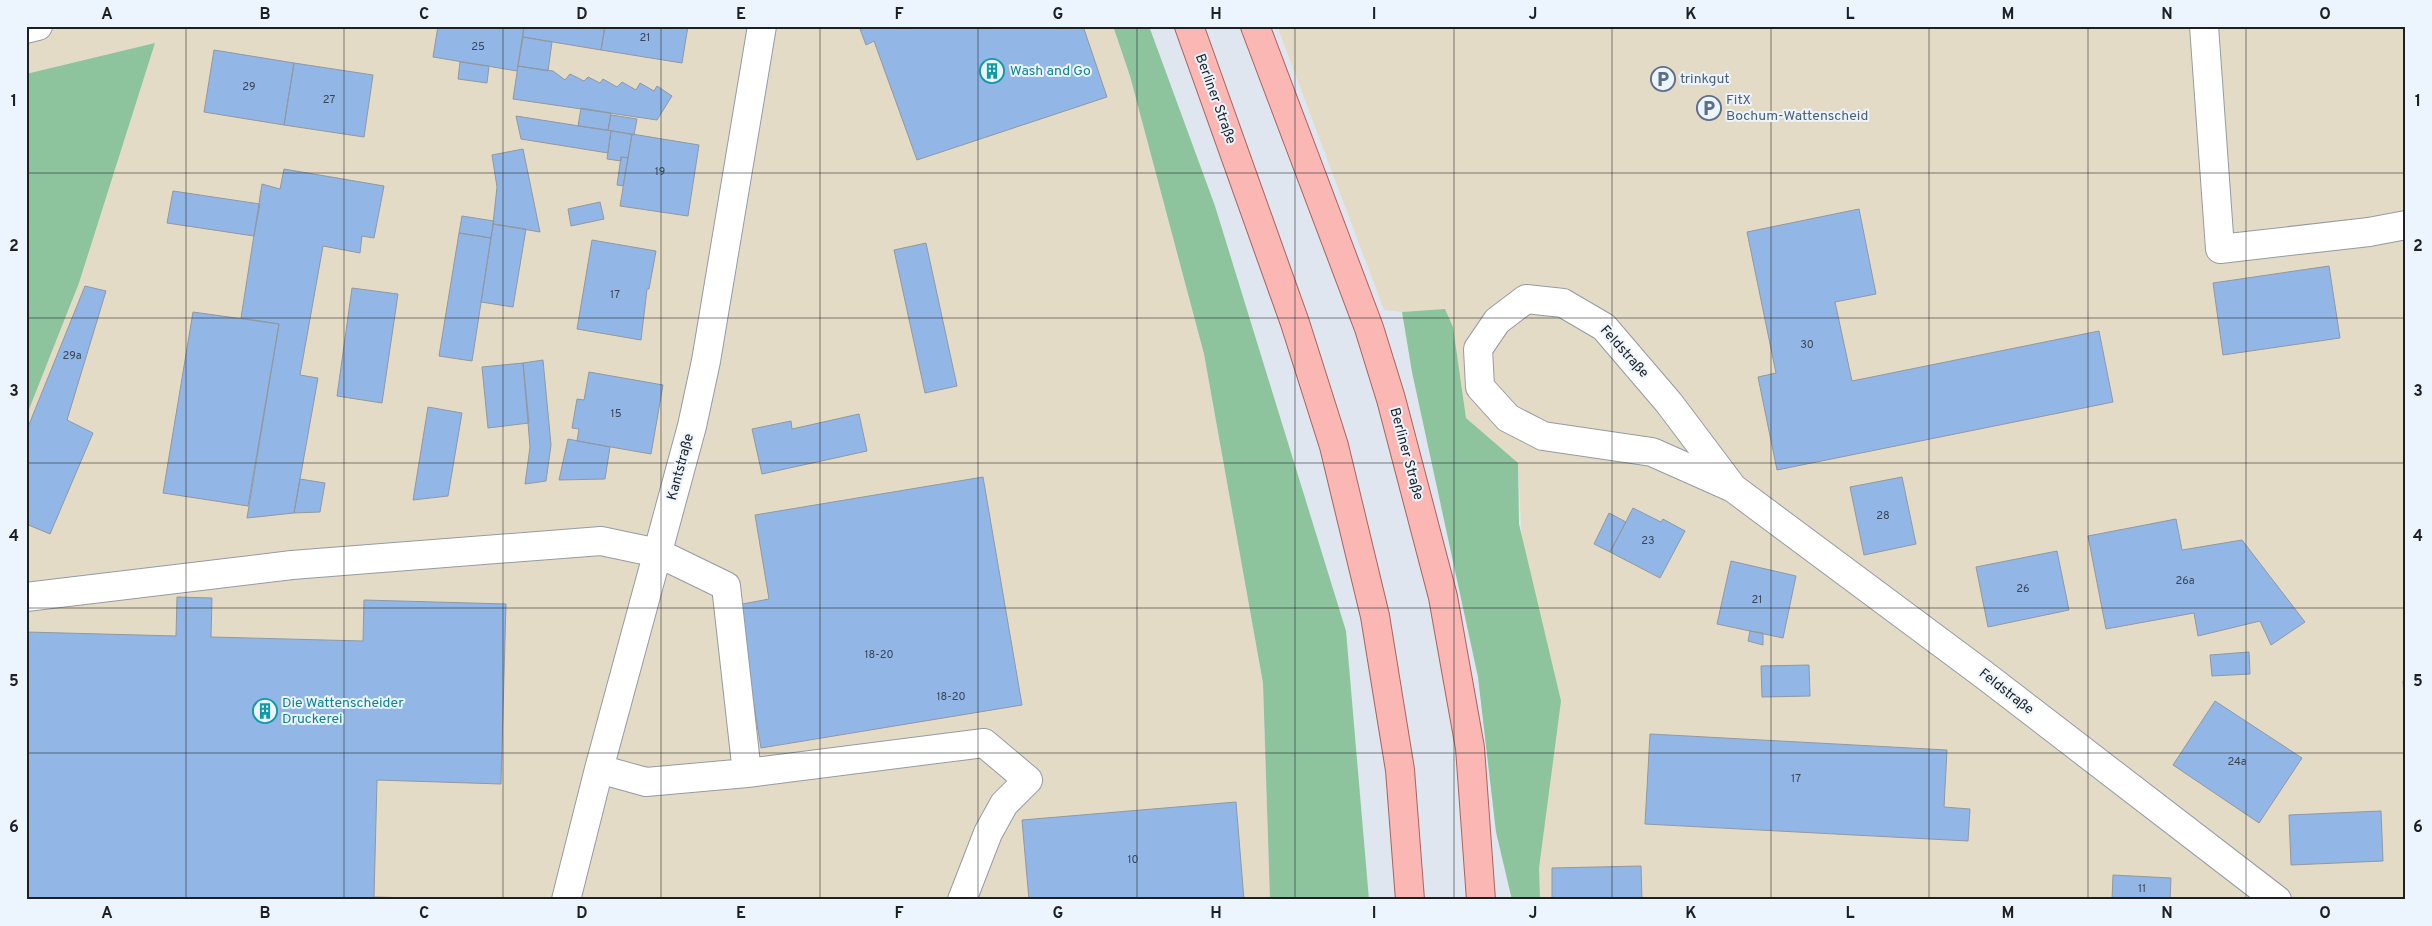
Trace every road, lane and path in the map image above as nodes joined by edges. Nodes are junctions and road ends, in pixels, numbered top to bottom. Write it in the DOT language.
graph roads {
  1 [pos="38,26"];
  2 [pos="762,26"];
  3 [pos="1189,26"];
  4 [pos="1255,26"];
  5 [pos="2204,26"];
  6 [pos="26,29"];
  7 [pos="2406,225"];
  8 [pos="1733,488"];
  9 [pos="658,553"];
  10 [pos="26,597"];
  11 [pos="599,769"];
  12 [pos="747,773"];
  13 [pos="566,900"];
  14 [pos="962,900"];
  15 [pos="1410,900"];
  16 [pos="1481,900"];
  17 [pos="2277,900"];
  1 -- 6 [label="street"];
  2 -- 9 [label="street, Kantstraße"];
  3 -- 15 [label="main road, Berliner Straße"];
  4 -- 16 [label="main road, Berliner Straße"];
  5 -- 7 [label="street"];
  8 -- 8 [label="street, Feldstraße"];
  8 -- 17 [label="street, Feldstraße"];
  9 -- 10 [label="street"];
  9 -- 11 [label="street, Kantstraße"];
  9 -- 12 [label="street"];
  11 -- 12 [label="street"];
  11 -- 13 [label="street, Kantstraße"];
  12 -- 14 [label="street"];
}
